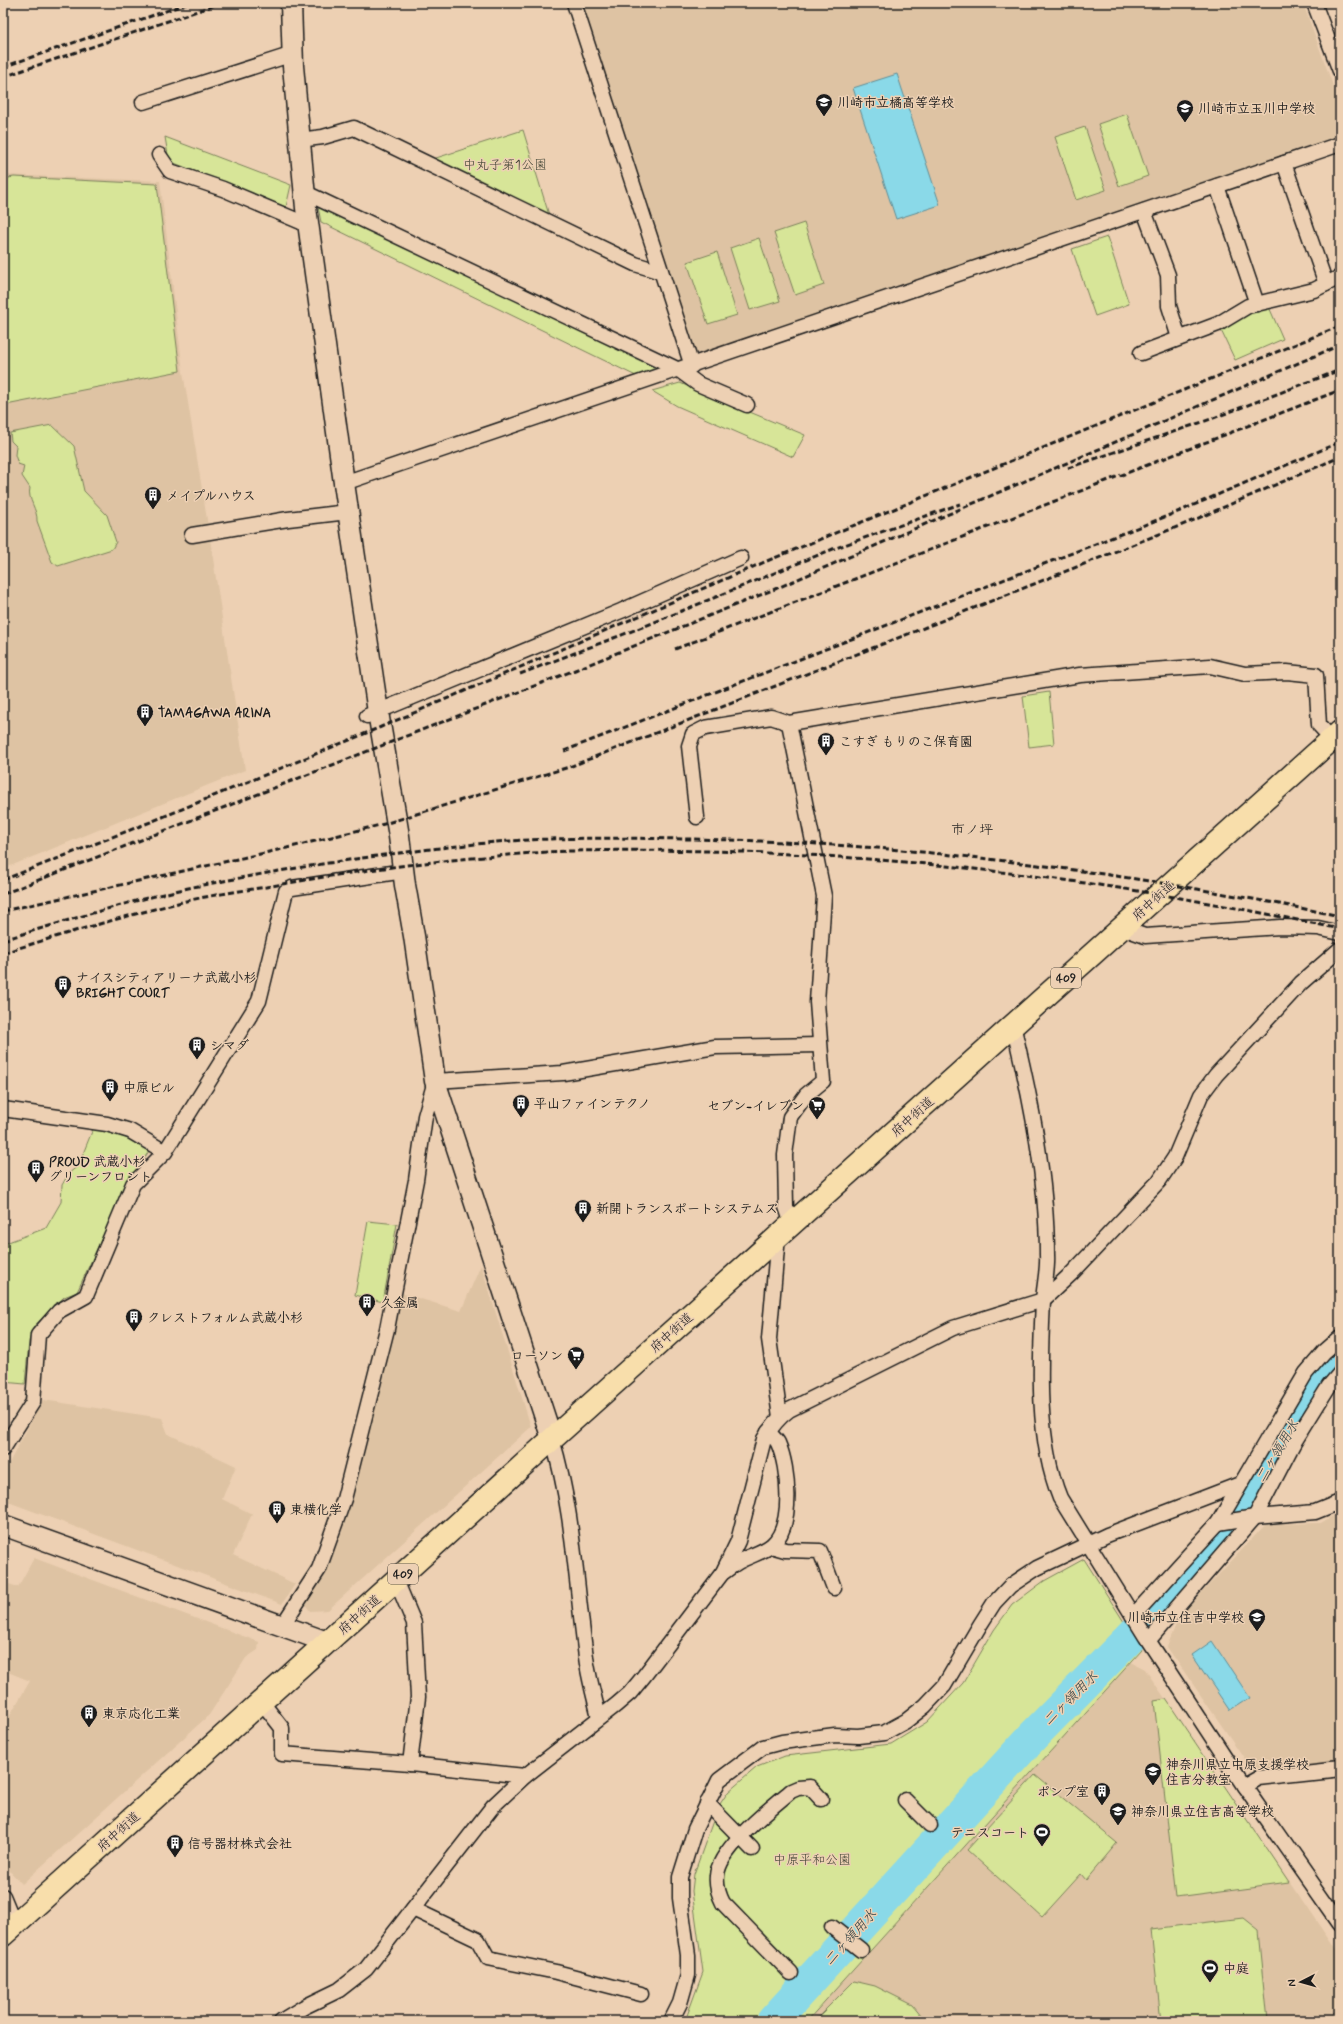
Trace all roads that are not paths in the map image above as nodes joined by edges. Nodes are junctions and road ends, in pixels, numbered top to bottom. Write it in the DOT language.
graph roads {
  1 [pos="291,3"];
  2 [pos="574,3"];
  3 [pos="1314,3"];
  4 [pos="292,54"];
  5 [pos="1340,71"];
  6 [pos="143,102"];
  7 [pos="299,140"];
  8 [pos="1340,144"];
  9 [pos="159,155"];
  10 [pos="1284,163"];
  11 [pos="1217,186"];
  12 [pos="304,192"];
  13 [pos="1144,211"];
  14 [pos="308,225"];
  15 [pos="661,272"];
  16 [pos="1340,277"];
  17 [pos="1326,284"];
  18 [pos="1257,304"];
  19 [pos="1179,338"];
  20 [pos="1141,353"];
  21 [pos="685,368"];
  22 [pos="747,405"];
  23 [pos="344,484"];
  24 [pos="348,512"];
  25 [pos="192,535"];
  26 [pos="741,558"];
  27 [pos="373,714"];
  28 [pos="789,723"];
  29 [pos="1336,735"];
  30 [pos="697,817"];
  31 [pos="404,871"];
  32 [pos="1122,928"];
  33 [pos="1340,932"];
  34 [pos="1340,949"];
  35 [pos="1013,1025"];
  36 [pos="819,1044"];
  37 [pos="435,1081"];
  38 [pos="3,1109"];
  39 [pos="165,1152"];
  40 [pos="785,1230"];
  41 [pos="1043,1300"];
  42 [pos="1340,1338"];
  43 [pos="1340,1374"];
  44 [pos="780,1417"];
  45 [pos="768,1432"];
  46 [pos="552,1439"];
  47 [pos="3,1449"];
  48 [pos="1240,1484"];
  49 [pos="1340,1502"];
  50 [pos="1255,1517"];
  51 [pos="1218,1523"];
  52 [pos="3,1525"];
  53 [pos="1088,1544"];
  54 [pos="772,1546"];
  55 [pos="723,1572"];
  56 [pos="396,1580"];
  57 [pos="834,1588"];
  58 [pos="1134,1618"];
  59 [pos="282,1626"];
  60 [pos="1147,1638"];
  61 [pos="327,1642"];
  62 [pos="261,1701"];
  63 [pos="599,1717"];
  64 [pos="410,1764"];
  65 [pos="1340,1769"];
  66 [pos="525,1776"];
  67 [pos="1244,1786"];
  68 [pos="821,1799"];
  69 [pos="905,1800"];
  70 [pos="707,1803"];
  71 [pos="930,1825"];
  72 [pos="740,1836"];
  73 [pos="752,1849"];
  74 [pos="3,1896"];
  75 [pos="413,1909"];
  76 [pos="1340,1923"];
  77 [pos="832,1927"];
  78 [pos="9,1930"];
  79 [pos="861,1950"];
  80 [pos="791,1973"];
  81 [pos="641,1994"];
  82 [pos="281,2021"];
  83 [pos="671,2021"];
  1 -- 4 [label="street"];
  2 -- 15 [label="street"];
  3 -- 5 [label="street"];
  4 -- 6 [label="street"];
  4 -- 7 [label="street"];
  7 -- 12 [label="street"];
  7 -- 15 [label="street"];
  8 -- 10 [label="street"];
  9 -- 14 [label="street"];
  10 -- 11 [label="street"];
  10 -- 17 [label="street"];
  11 -- 13 [label="street"];
  11 -- 18 [label="street"];
  12 -- 14 [label="street"];
  12 -- 21 [label="street"];
  13 -- 19 [label="street"];
  13 -- 21 [label="street"];
  14 -- 23 [label="street"];
  15 -- 21 [label="street"];
  16 -- 17 [label="street"];
  17 -- 18 [label="street"];
  18 -- 19 [label="street"];
  19 -- 20 [label="street"];
  21 -- 22 [label="street"];
  21 -- 23 [label="street"];
  23 -- 24 [label="street"];
  24 -- 25 [label="street"];
  24 -- 27 [label="street"];
  26 -- 27 [label="street"];
  27 -- 31 [label="street"];
  28 -- 29 [label="street"];
  28 -- 30 [label="street"];
  28 -- 36 [label="street"];
  29 -- 32 [label="highway, 府中街道 / 409"];
  31 -- 37 [label="street"];
  31 -- 39 [label="street"];
  32 -- 33 [label="street"];
  32 -- 35 [label="highway, 府中街道 / 409"];
  34 -- 41 [label="street"];
  35 -- 40 [label="highway, 府中街道 / 409"];
  35 -- 41 [label="street"];
  36 -- 37 [label="street"];
  36 -- 40 [label="street"];
  37 -- 46 [label="street"];
  37 -- 59 [label="street"];
  38 -- 39 [label="street"];
  39 -- 47 [label="street"];
  40 -- 44 [label="street"];
  40 -- 46 [label="highway, 府中街道 / 409"];
  41 -- 44 [label="street"];
  41 -- 53 [label="street"];
  42 -- 48 [label="street"];
  43 -- 50 [label="street"];
  44 -- 45 [label="street"];
  45 -- 54 [label="street"];
  45 -- 55 [label="street"];
  46 -- 56 [label="highway, 府中街道 / 409"];
  46 -- 63 [label="street"];
  48 -- 51 [label="street"];
  48 -- 53 [label="street"];
  49 -- 50 [label="street"];
  50 -- 51 [label="street"];
  50 -- 60 [label="street"];
  51 -- 58 [label="street"];
  52 -- 59 [label="street"];
  53 -- 58 [label="street"];
  53 -- 70 [label="street"];
  54 -- 55 [label="street"];
  54 -- 57 [label="street"];
  55 -- 63 [label="street"];
  56 -- 61 [label="highway, 府中街道 / 409"];
  56 -- 64 [label="street"];
  58 -- 60 [label="street"];
  59 -- 61 [label="street"];
  60 -- 67 [label="street"];
  61 -- 62 [label="highway, 府中街道 / 409"];
  62 -- 64 [label="street"];
  62 -- 78 [label="highway, 府中街道 / 409"];
  63 -- 66 [label="street"];
  64 -- 66 [label="street"];
  65 -- 67 [label="street"];
  66 -- 75 [label="street"];
  67 -- 76 [label="street"];
  68 -- 72 [label="street"];
  69 -- 71 [label="street"];
  70 -- 72 [label="street"];
  70 -- 83 [label="street"];
  72 -- 73 [label="street"];
  72 -- 80 [label="street"];
  74 -- 78 [label="street"];
  75 -- 81 [label="street"];
  75 -- 82 [label="street"];
  77 -- 79 [label="street"];
}
